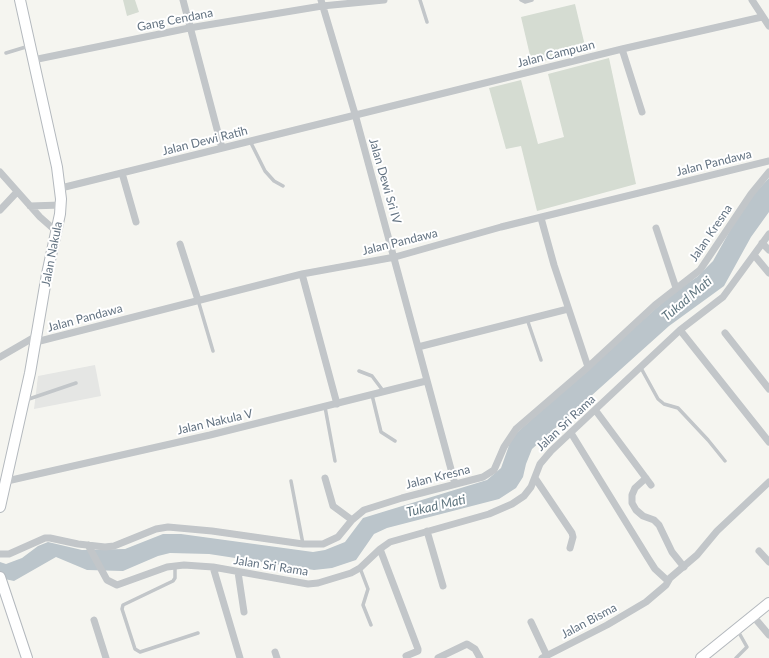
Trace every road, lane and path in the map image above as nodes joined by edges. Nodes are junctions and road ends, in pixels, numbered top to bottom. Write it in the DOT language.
graph roads {
  1 [pos="20,0"];
  2 [pos="183,0"];
  3 [pos="384,0"];
  4 [pos="420,0"];
  5 [pos="521,0"];
  6 [pos="532,0"];
  7 [pos="752,0"];
  8 [pos="322,3"];
  9 [pos="762,17"];
  10 [pos="427,22"];
  11 [pos="769,26"];
  12 [pos="189,28"];
  13 [pos="30,46"];
  14 [pos="622,49"];
  15 [pos="6,53"];
  16 [pos="33,60"];
  17 [pos="642,112"];
  18 [pos="355,114"];
  19 [pos="250,141"];
  20 [pos="222,148"];
  21 [pos="769,161"];
  22 [pos="0,172"];
  23 [pos="769,172"];
  24 [pos="122,173"];
  25 [pos="283,186"];
  26 [pos="61,188"];
  27 [pos="17,192"];
  28 [pos="60,205"];
  29 [pos="30,206"];
  30 [pos="0,210"];
  31 [pos="541,218"];
  32 [pos="136,222"];
  33 [pos="656,228"];
  34 [pos="57,232"];
  35 [pos="769,234"];
  36 [pos="762,243"];
  37 [pos="180,244"];
  38 [pos="769,250"];
  39 [pos="754,255"];
  40 [pos="395,257"];
  41 [pos="769,273"];
  42 [pos="302,274"];
  43 [pos="676,288"];
  44 [pos="198,300"];
  45 [pos="568,309"];
  46 [pos="527,320"];
  47 [pos="680,330"];
  48 [pos="724,332"];
  49 [pos="37,338"];
  50 [pos="418,347"];
  51 [pos="213,351"];
  52 [pos="0,357"];
  53 [pos="541,360"];
  54 [pos="588,367"];
  55 [pos="641,368"];
  56 [pos="359,371"];
  57 [pos="426,381"];
  58 [pos="76,383"];
  59 [pos="769,389"];
  60 [pos="384,392"];
  61 [pos="372,395"];
  62 [pos="25,400"];
  63 [pos="337,404"];
  64 [pos="325,407"];
  65 [pos="596,411"];
  66 [pos="571,433"];
  67 [pos="395,440"];
  68 [pos="769,442"];
  69 [pos="335,461"];
  70 [pos="724,461"];
  71 [pos="325,478"];
  72 [pos="535,478"];
  73 [pos="646,478"];
  74 [pos="7,481"];
  75 [pos="291,481"];
  76 [pos="769,482"];
  77 [pos="455,484"];
  78 [pos="651,485"];
  79 [pos="0,507"];
  80 [pos="352,520"];
  81 [pos="427,531"];
  82 [pos="303,544"];
  83 [pos="89,547"];
  84 [pos="570,548"];
  85 [pos="380,549"];
  86 [pos="759,551"];
  87 [pos="0,554"];
  88 [pos="769,562"];
  89 [pos="175,565"];
  90 [pos="213,567"];
  91 [pos="684,567"];
  92 [pos="360,568"];
  93 [pos="238,572"];
  94 [pos="0,579"];
  95 [pos="668,581"];
  96 [pos="443,586"];
  97 [pos="769,603"];
  98 [pos="244,612"];
  99 [pos="753,616"];
  100 [pos="94,620"];
  101 [pos="531,622"];
  102 [pos="371,624"];
  103 [pos="737,629"];
  104 [pos="198,632"];
  105 [pos="769,635"];
  106 [pos="420,655"];
  107 [pos="406,656"];
  108 [pos="545,657"];
  109 [pos="705,657"];
  110 [pos="27,658"];
  111 [pos="106,658"];
  112 [pos="240,658"];
  113 [pos="438,658"];
  114 [pos="480,658"];
  115 [pos="736,658"];
  1 -- 13 [label="main road, Jalan Nakula"];
  2 -- 12 [label="street"];
  3 -- 8 [label="street, Gang Cendana"];
  4 -- 10 [label="lane"];
  5 -- 6 [label="lane"];
  7 -- 9 [label="street"];
  8 -- 12 [label="street, Gang Cendana"];
  8 -- 18 [label="street, Jalan Dewi Sri IV"];
  9 -- 11 [label="street"];
  9 -- 14 [label="street, Jalan Campuan"];
  12 -- 16 [label="street, Gang Cendana"];
  12 -- 20 [label="street"];
  13 -- 15 [label="lane"];
  13 -- 16 [label="main road, Jalan Nakula"];
  14 -- 17 [label="street"];
  14 -- 18 [label="street, Jalan Campuan"];
  16 -- 26 [label="main road, Jalan Nakula"];
  18 -- 19 [label="street, Jalan Dewi Ratih"];
  18 -- 40 [label="street, Jalan Dewi Sri IV"];
  19 -- 20 [label="street, Jalan Dewi Ratih"];
  19 -- 25 [label="lane"];
  20 -- 24 [label="street, Jalan Dewi Ratih"];
  21 -- 31 [label="street, Jalan Pandawa"];
  22 -- 27 [label="street"];
  23 -- 43 [label="street, Jalan Kresna"];
  24 -- 26 [label="street, Jalan Dewi Ratih"];
  24 -- 32 [label="street"];
  26 -- 28 [label="main road, Jalan Nakula"];
  27 -- 29 [label="street"];
  27 -- 30 [label="street"];
  28 -- 29 [label="street"];
  28 -- 34 [label="main road, Jalan Nakula"];
  29 -- 34 [label="street"];
  31 -- 40 [label="street, Jalan Pandawa"];
  31 -- 45 [label="street"];
  33 -- 43 [label="street"];
  34 -- 49 [label="main road, Jalan Nakula"];
  35 -- 36 [label="street, Jalan Sri Rama"];
  36 -- 38 [label="street"];
  36 -- 39 [label="street, Jalan Sri Rama"];
  37 -- 44 [label="street"];
  39 -- 41 [label="street"];
  39 -- 47 [label="street, Jalan Sri Rama"];
  40 -- 42 [label="street, Jalan Pandawa"];
  40 -- 50 [label="street, Jalan Dewi Sri IV"];
  42 -- 44 [label="street, Jalan Pandawa"];
  42 -- 63 [label="street"];
  43 -- 54 [label="street, Jalan Kresna"];
  44 -- 49 [label="street, Jalan Pandawa"];
  44 -- 51 [label="lane"];
  45 -- 46 [label="street"];
  45 -- 54 [label="street"];
  46 -- 50 [label="street"];
  46 -- 53 [label="lane"];
  47 -- 55 [label="street, Jalan Sri Rama"];
  47 -- 68 [label="street"];
  48 -- 59 [label="street"];
  49 -- 52 [label="street, Jalan Pandawa"];
  49 -- 62 [label="main road, Jalan Nakula"];
  50 -- 57 [label="street, Jalan Dewi Sri IV"];
  54 -- 77 [label="street, Jalan Kresna"];
  55 -- 65 [label="street, Jalan Sri Rama"];
  55 -- 70 [label="lane"];
  56 -- 60 [label="lane"];
  57 -- 60 [label="street, Jalan Nakula V"];
  57 -- 77 [label="street, Jalan Dewi Sri IV"];
  58 -- 62 [label="lane"];
  60 -- 61 [label="street, Jalan Nakula V"];
  61 -- 63 [label="street, Jalan Nakula V"];
  61 -- 67 [label="lane"];
  62 -- 74 [label="main road, Jalan Nakula"];
  63 -- 64 [label="street, Jalan Nakula V"];
  64 -- 69 [label="lane"];
  64 -- 74 [label="street, Jalan Nakula V"];
  65 -- 66 [label="street, Jalan Sri Rama"];
  65 -- 73 [label="street"];
  66 -- 72 [label="street, Jalan Sri Rama"];
  66 -- 95 [label="street"];
  71 -- 80 [label="street"];
  72 -- 81 [label="street, Jalan Sri Rama"];
  72 -- 84 [label="street"];
  73 -- 78 [label="street"];
  73 -- 91 [label="street"];
  74 -- 79 [label="main road, Jalan Nakula"];
  75 -- 82 [label="lane"];
  76 -- 91 [label="street, Jalan Bisma"];
  77 -- 80 [label="street, Jalan Kresna"];
  80 -- 82 [label="street, Jalan Kresna"];
  81 -- 85 [label="street, Jalan Sri Rama"];
  81 -- 96 [label="street"];
  82 -- 83 [label="street, Jalan Kresna"];
  83 -- 87 [label="street, Jalan Kresna"];
  83 -- 89 [label="street, Jalan Sri Rama"];
  85 -- 92 [label="street, Jalan Sri Rama"];
  85 -- 106 [label="street"];
  86 -- 88 [label="street"];
  89 -- 90 [label="street, Jalan Sri Rama"];
  89 -- 104 [label="lane"];
  90 -- 93 [label="street, Jalan Sri Rama"];
  90 -- 112 [label="street"];
  91 -- 95 [label="street, Jalan Bisma"];
  92 -- 93 [label="street, Jalan Sri Rama"];
  92 -- 102 [label="lane"];
  93 -- 98 [label="street"];
  94 -- 110 [label="main road"];
  95 -- 108 [label="street, Jalan Bisma"];
  97 -- 99 [label="main road"];
  99 -- 103 [label="main road"];
  99 -- 105 [label="street"];
  100 -- 111 [label="street"];
  101 -- 108 [label="street"];
  103 -- 109 [label="main road"];
  103 -- 115 [label="lane"];
  106 -- 107 [label="street"];
  113 -- 114 [label="street"];
}
